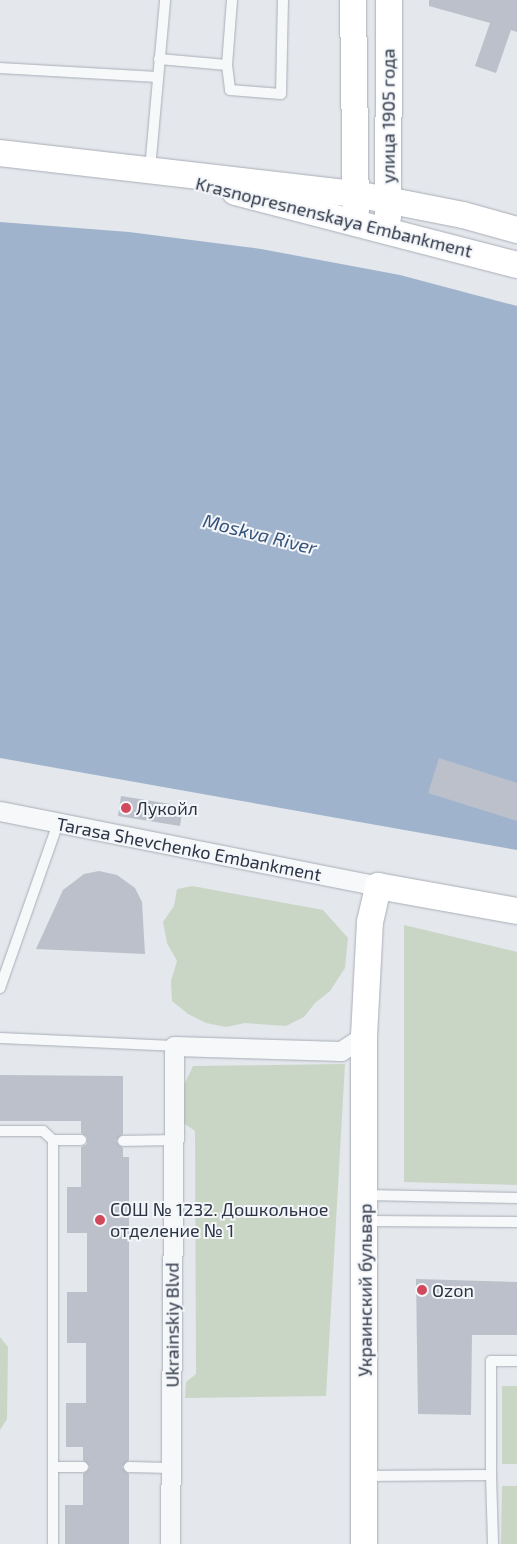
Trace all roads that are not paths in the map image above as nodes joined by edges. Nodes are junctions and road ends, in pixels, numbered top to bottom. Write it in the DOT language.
graph roads {
  1 [pos="165,0"];
  2 [pos="232,0"];
  3 [pos="283,0"];
  4 [pos="353,0"];
  5 [pos="389,0"];
  6 [pos="159,59"];
  7 [pos="227,65"];
  8 [pos="0,68"];
  9 [pos="157,77"];
  10 [pos="0,153"];
  11 [pos="150,168"];
  12 [pos="356,194"];
  13 [pos="388,200"];
  14 [pos="356,225"];
  15 [pos="517,230"];
  16 [pos="388,233"];
  17 [pos="517,264"];
  18 [pos="0,811"];
  19 [pos="58,824"];
  20 [pos="378,886"];
  21 [pos="517,912"];
  22 [pos="0,988"];
  23 [pos="364,1036"];
  24 [pos="0,1038"];
  25 [pos="174,1046"];
  26 [pos="0,1131"];
  27 [pos="53,1140"];
  28 [pos="81,1140"];
  29 [pos="123,1140"];
  30 [pos="173,1140"];
  31 [pos="365,1195"];
  32 [pos="517,1198"];
  33 [pos="365,1221"];
  34 [pos="517,1222"];
  35 [pos="517,1361"];
  36 [pos="53,1467"];
  37 [pos="83,1467"];
  38 [pos="129,1467"];
  39 [pos="170,1468"];
  40 [pos="491,1475"];
  41 [pos="364,1476"];
  42 [pos="53,1544"];
  43 [pos="170,1544"];
  44 [pos="364,1544"];
  45 [pos="493,1544"];
  1 -- 6 [label="lane"];
  2 -- 7 [label="lane"];
  3 -- 7 [label="lane"];
  4 -- 12 [label="main road, улица 1905 года"];
  5 -- 13 [label="main road, улица 1905 года"];
  6 -- 7 [label="lane"];
  6 -- 9 [label="lane"];
  8 -- 9 [label="lane"];
  9 -- 11 [label="lane"];
  10 -- 11 [label="main road, Krasnopresnenskaya Embankment"];
  11 -- 12 [label="main road, Krasnopresnenskaya Embankment"];
  11 -- 14 [label="main road, Krasnopresnenskaya Embankment"];
  12 -- 13 [label="main road, Krasnopresnenskaya Embankment"];
  12 -- 14 [label="main road, улица 1905 года"];
  13 -- 15 [label="main road, Krasnopresnenskaya Embankment"];
  13 -- 16 [label="main road, улица 1905 года"];
  14 -- 16 [label="main road, Krasnopresnenskaya Embankment"];
  16 -- 17 [label="main road, Krasnopresnenskaya Embankment"];
  18 -- 19 [label="street, Tarasa Shevchenko Embankment"];
  19 -- 20 [label="street, Tarasa Shevchenko Embankment"];
  19 -- 22 [label="lane"];
  20 -- 21 [label="main road"];
  20 -- 23 [label="main road, Украинский бульвар"];
  23 -- 25 [label="street"];
  23 -- 31 [label="main road, Украинский бульвар"];
  24 -- 25 [label="lane"];
  25 -- 30 [label="street, Ukrainskiy Blvd"];
  26 -- 27 [label="lane"];
  27 -- 28 [label="lane"];
  27 -- 36 [label="lane"];
  29 -- 30 [label="lane"];
  30 -- 39 [label="street, Ukrainskiy Blvd"];
  31 -- 32 [label="lane"];
  31 -- 33 [label="main road, Украинский бульвар"];
  33 -- 34 [label="lane"];
  33 -- 41 [label="main road, Украинский бульвар"];
  35 -- 40 [label="lane"];
  36 -- 37 [label="lane"];
  36 -- 42 [label="lane"];
  38 -- 39 [label="lane"];
  39 -- 43 [label="street, Ukrainskiy Blvd"];
  40 -- 41 [label="lane"];
  40 -- 45 [label="lane"];
  41 -- 44 [label="main road, Украинский бульвар"];
}
